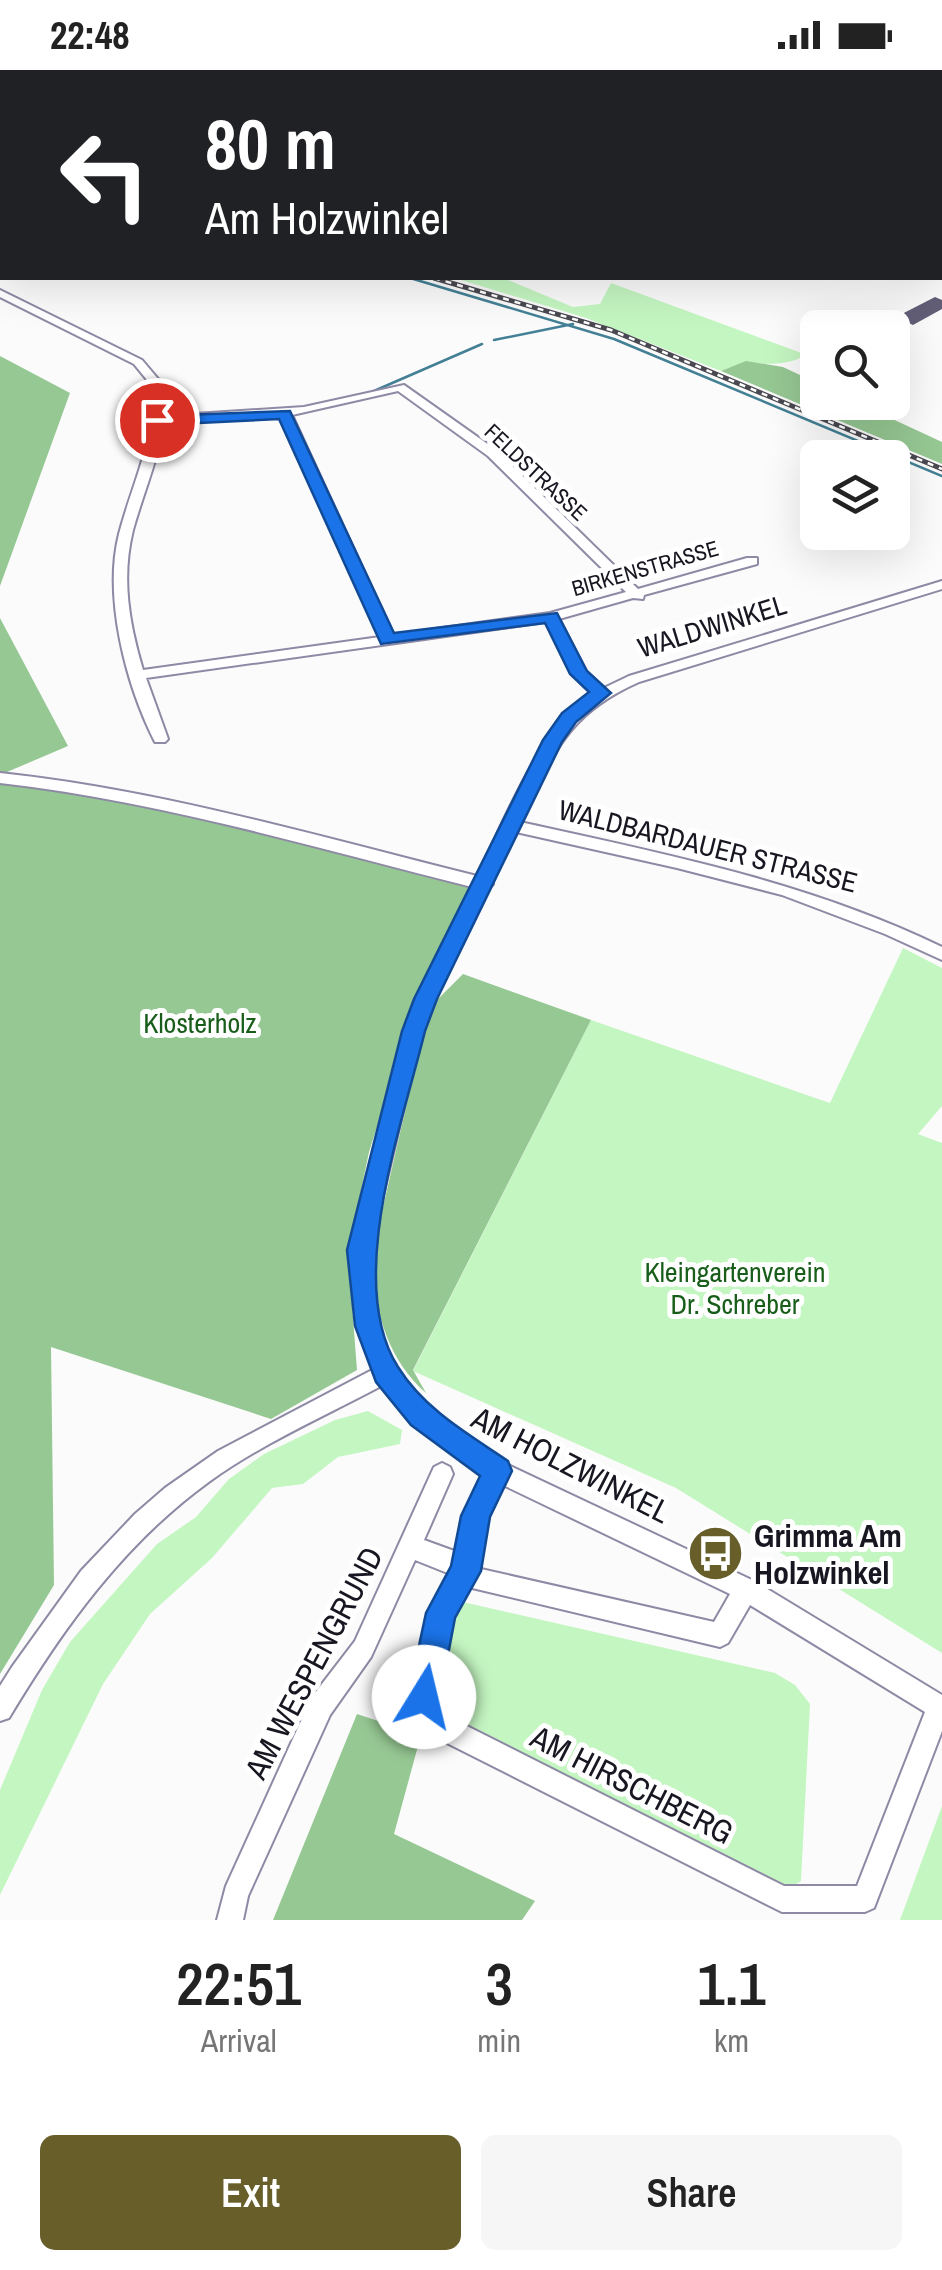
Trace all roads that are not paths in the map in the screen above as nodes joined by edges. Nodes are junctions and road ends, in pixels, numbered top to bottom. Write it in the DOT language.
graph roads {
  1 [pos="0,294"];
  2 [pos="284,414"];
  3 [pos="157,420"];
  4 [pos="752,560"];
  5 [pos="942,585"];
  6 [pos="638,596"];
  7 [pos="551,617"];
  8 [pos="388,640"];
  9 [pos="138,675"];
  10 [pos="601,693"];
  11 [pos="160,739"];
  12 [pos="0,778"];
  13 [pos="512,826"];
  14 [pos="484,884"];
  15 [pos="942,954"];
  16 [pos="386,1373"];
  17 [pos="498,1471"];
  18 [pos="442,1474"];
  19 [pos="410,1547"];
  20 [pos="466,1571"];
  21 [pos="746,1590"];
  22 [pos="941,1708"];
  23 [pos="0,1709"];
  24 [pos="230,1920"];
  1 -- 3 [label="street"];
  2 -- 3 [label="street"];
  2 -- 6 [label="street, FELDSTRASSE"];
  2 -- 8 [label="street"];
  3 -- 9 [label="street"];
  4 -- 6 [label="street, BIRKENSTRASSE"];
  5 -- 10 [label="street, WALDWINKEL"];
  6 -- 7 [label="street, BIRKENSTRASSE"];
  7 -- 8 [label="street, BIRKENSTRASSE"];
  7 -- 10 [label="street, BIRKENSTRASSE"];
  8 -- 9 [label="street, BIRKENSTRASSE"];
  9 -- 11 [label="street"];
  10 -- 13 [label="street, WALDWINKEL"];
  12 -- 14 [label="street"];
  13 -- 14 [label="street, WALDWINKEL"];
  13 -- 15 [label="street, WALDBARDAUER STRASSE"];
  14 -- 16 [label="street, WALDWINKEL"];
  16 -- 17 [label="street, AM HOLZWINKEL"];
  16 -- 23 [label="street"];
  17 -- 20 [label="street, AM HIRSCHBERG"];
  17 -- 21 [label="street, AM HOLZWINKEL"];
  18 -- 19 [label="street, AM WESPENGRUND"];
  19 -- 20 [label="street, AM WESPENGRUND"];
  19 -- 24 [label="street, AM WESPENGRUND"];
  20 -- 21 [label="street"];
  20 -- 22 [label="street, AM HIRSCHBERG"];
  21 -- 22 [label="street, AM HOLZWINKEL"];
}
